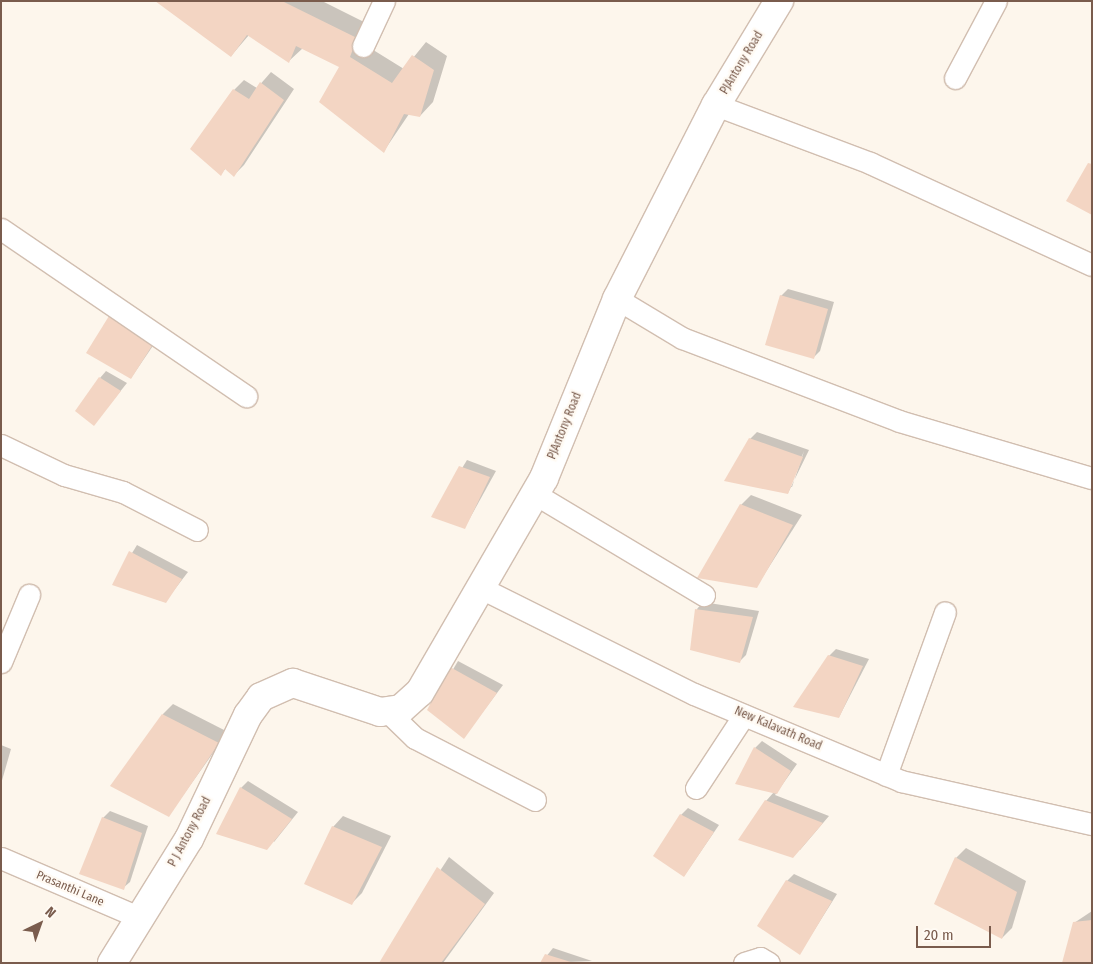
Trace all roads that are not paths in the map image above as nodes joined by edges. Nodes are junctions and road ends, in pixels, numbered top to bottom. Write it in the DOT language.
graph roads {
  1 [pos="384,1"];
  2 [pos="779,1"];
  3 [pos="996,1"];
  4 [pos="364,46"];
  5 [pos="955,78"];
  6 [pos="716,105"];
  7 [pos="1,229"];
  8 [pos="1092,265"];
  9 [pos="617,299"];
  10 [pos="246,396"];
  11 [pos="1,445"];
  12 [pos="1092,478"];
  13 [pos="535,494"];
  14 [pos="197,530"];
  15 [pos="481,588"];
  16 [pos="704,594"];
  17 [pos="29,595"];
  18 [pos="945,612"];
  19 [pos="1,662"];
  20 [pos="387,711"];
  21 [pos="744,715"];
  22 [pos="886,775"];
  23 [pos="696,788"];
  24 [pos="535,800"];
  25 [pos="1092,824"];
  26 [pos="1,858"];
  27 [pos="140,918"];
  28 [pos="112,963"];
  29 [pos="744,963"];
  30 [pos="769,963"];
  1 -- 4 [label="street"];
  2 -- 6 [label="street, PJAntony Road"];
  3 -- 5 [label="street"];
  6 -- 8 [label="street"];
  6 -- 9 [label="street, PJAntony Road"];
  7 -- 10 [label="street"];
  9 -- 12 [label="street"];
  9 -- 13 [label="street, PJAntony Road"];
  11 -- 14 [label="street"];
  13 -- 15 [label="street, PJAntony Road"];
  13 -- 16 [label="street"];
  15 -- 20 [label="street, PJAntony Road"];
  15 -- 21 [label="street, New Kalavath Road"];
  17 -- 19 [label="street"];
  18 -- 22 [label="street"];
  20 -- 24 [label="street"];
  20 -- 27 [label="street, P J Antony Road"];
  21 -- 22 [label="street, New Kalavath Road"];
  21 -- 23 [label="street"];
  22 -- 25 [label="street, New Kalavath Road"];
  26 -- 27 [label="street, Prasanthi Lane"];
  27 -- 28 [label="street, P J Antony Road"];
  29 -- 30 [label="street"];
}
